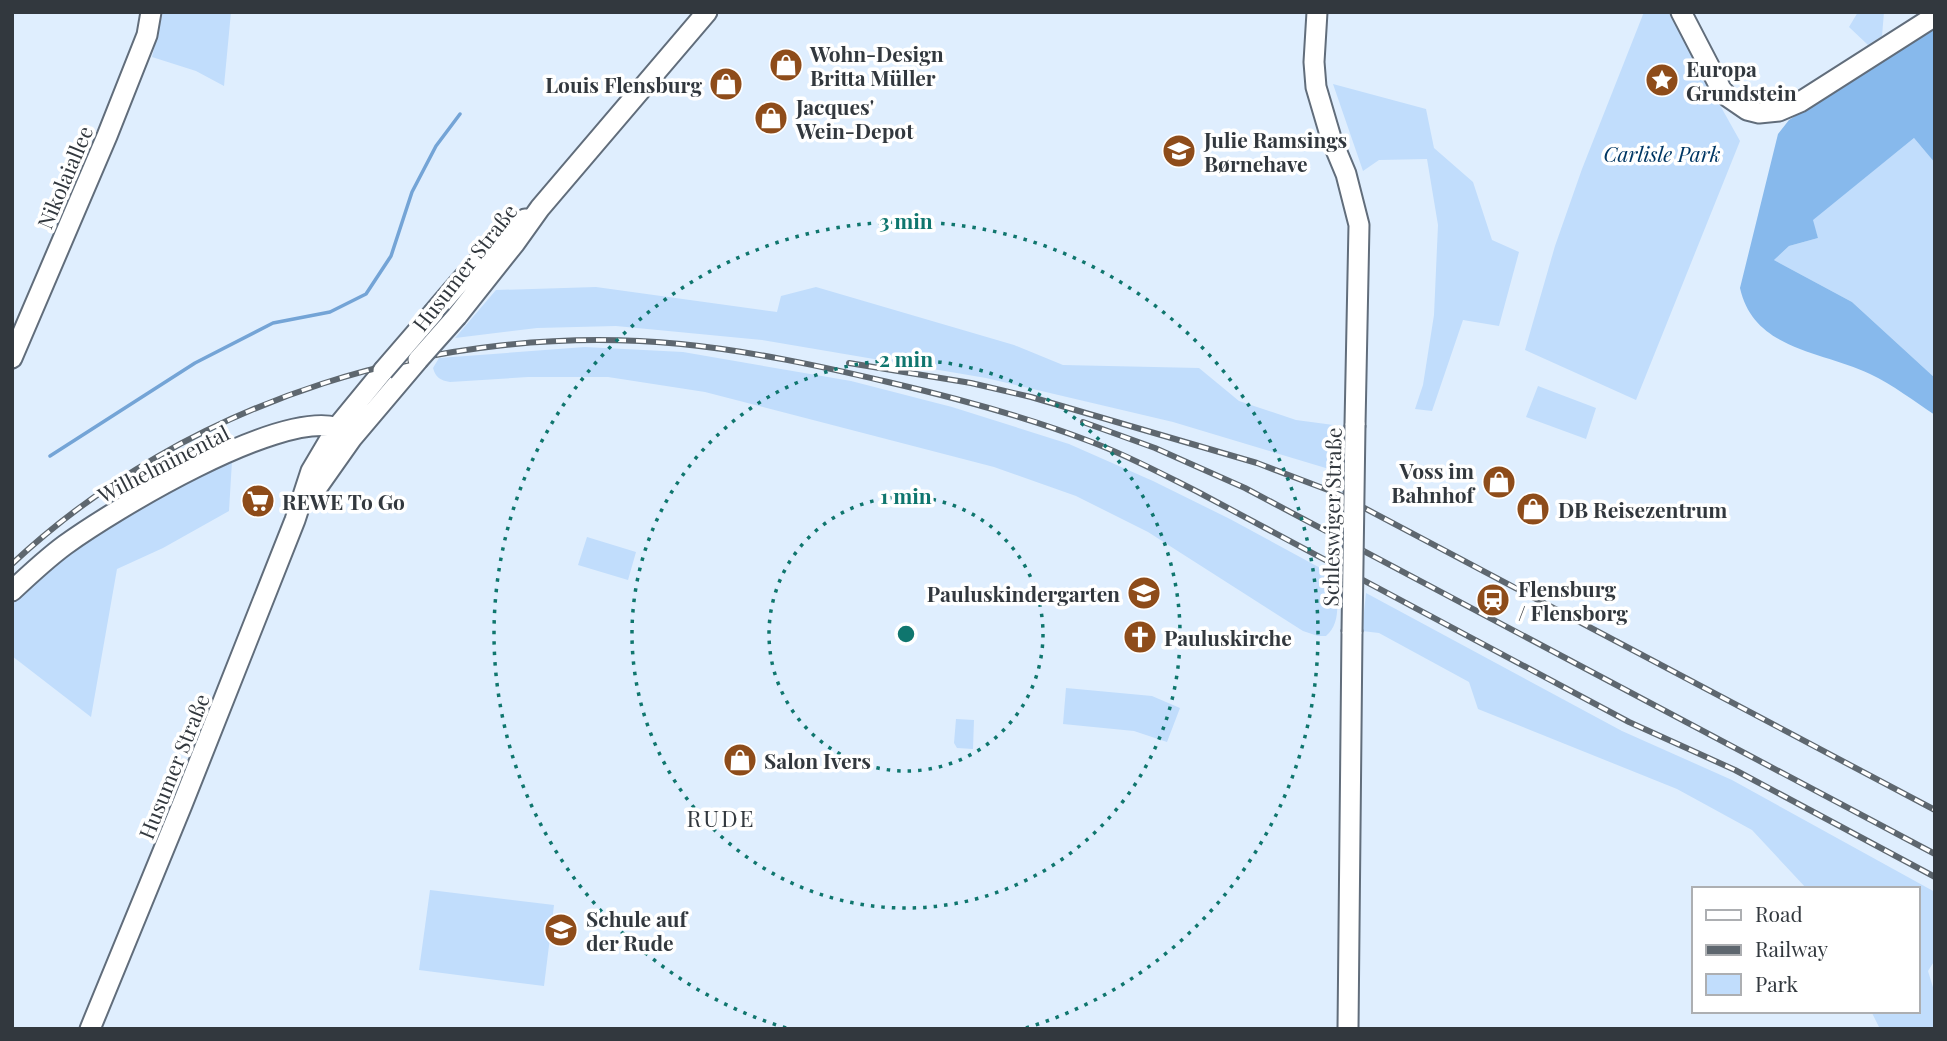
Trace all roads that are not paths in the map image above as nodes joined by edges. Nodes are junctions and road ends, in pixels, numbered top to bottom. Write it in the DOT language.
graph roads {
  1 [pos="151,12"];
  2 [pos="707,12"];
  3 [pos="1317,12"];
  4 [pos="1681,12"];
  5 [pos="1935,16"];
  6 [pos="540,208"];
  7 [pos="12,358"];
  8 [pos="345,433"];
  9 [pos="12,591"];
  10 [pos="90,1029"];
  11 [pos="1348,1029"];
  1 -- 7 [label="main road, Nikolaiallee"];
  2 -- 6 [label="main road, Husumer Straße"];
  3 -- 11 [label="main road, Schleswiger Straße, bridge"];
  4 -- 5 [label="main road"];
  6 -- 8 [label="main road, Husumer Straße, bridge"];
  6 -- 8 [label="main road, Husumer Straße, bridge"];
  8 -- 9 [label="main road, Wilhelminental"];
  8 -- 10 [label="main road, Husumer Straße"];
}
